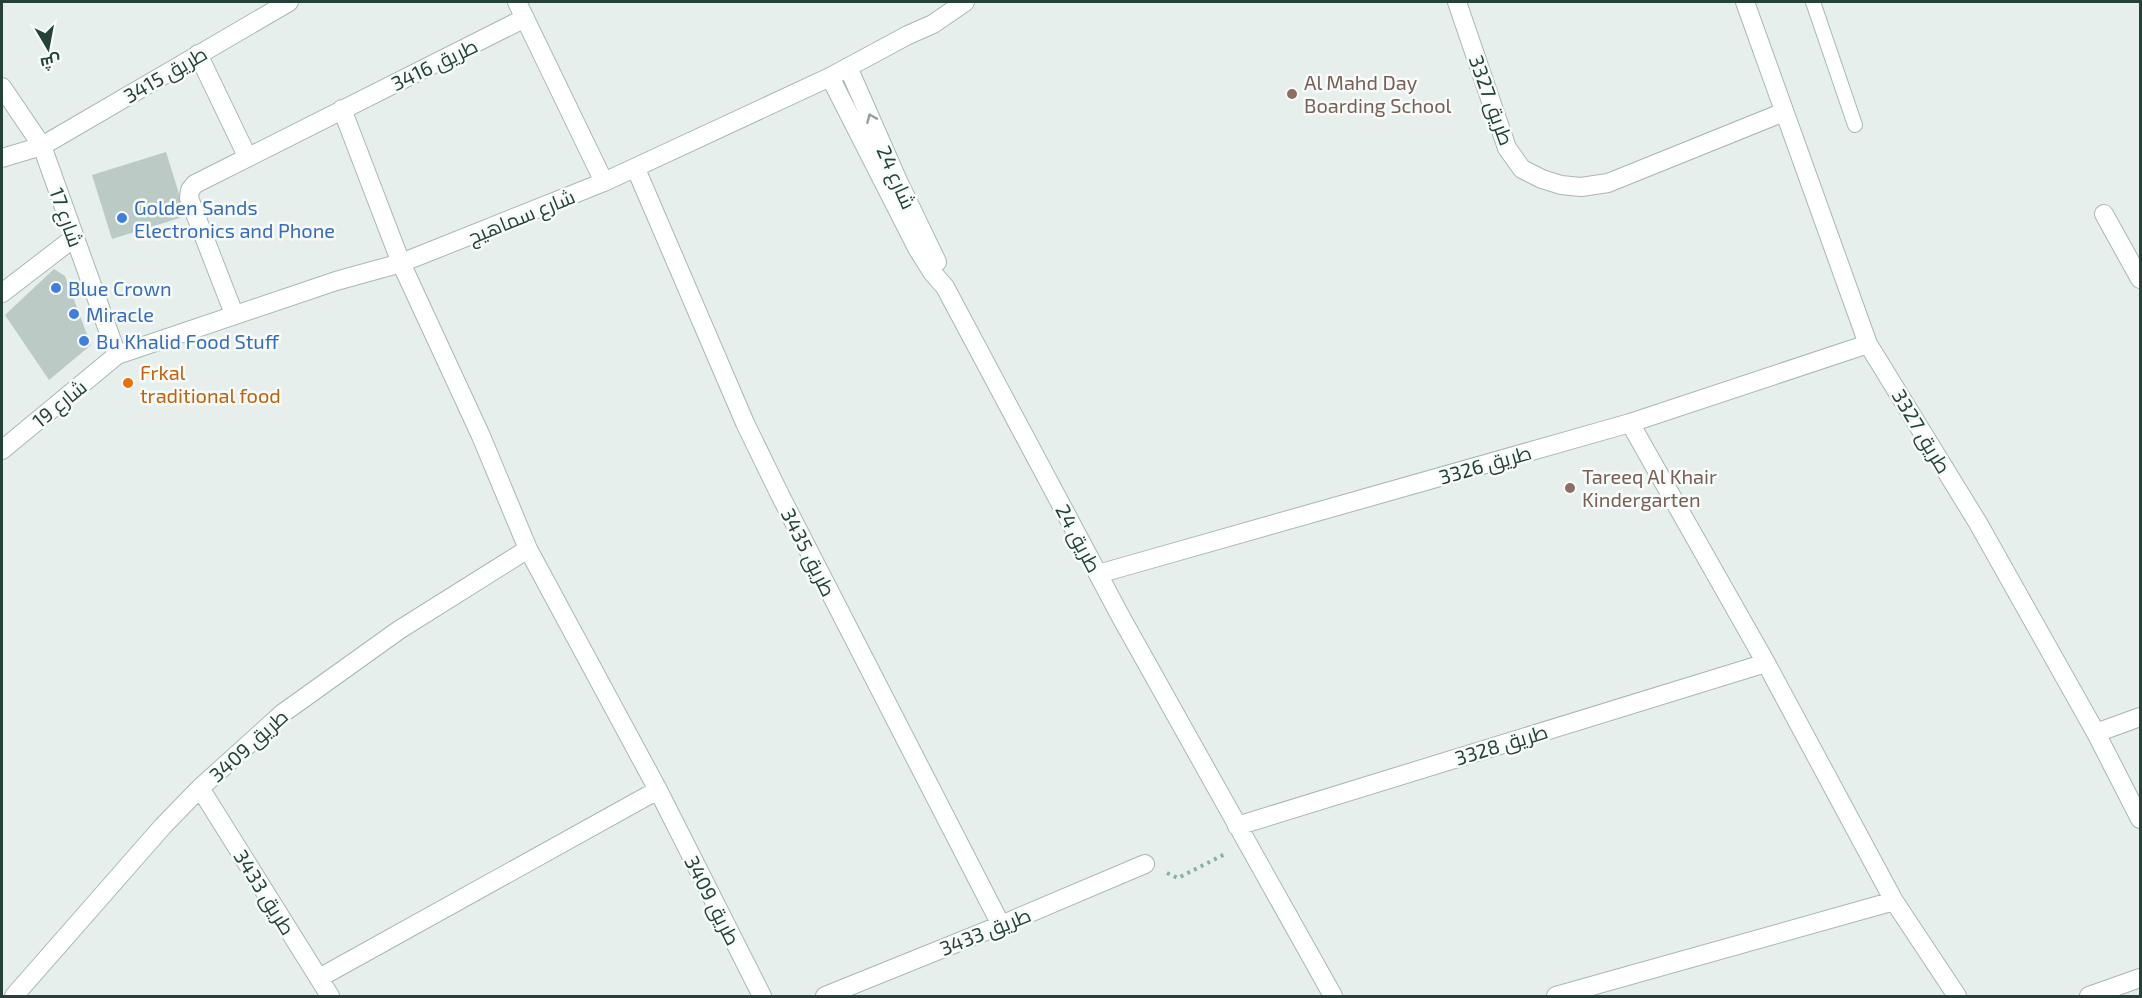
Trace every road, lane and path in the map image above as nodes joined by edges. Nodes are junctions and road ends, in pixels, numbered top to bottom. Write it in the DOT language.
graph roads {
  1 [pos="289,2"];
  2 [pos="517,2"];
  3 [pos="946,2"];
  4 [pos="965,2"];
  5 [pos="1458,2"];
  6 [pos="1745,2"];
  7 [pos="1813,2"];
  8 [pos="525,18"];
  9 [pos="908,35"];
  10 [pos="198,54"];
  11 [pos="849,67"];
  12 [pos="830,77"];
  13 [pos="2,87"];
  14 [pos="342,109"];
  15 [pos="1784,112"];
  16 [pos="1855,125"];
  17 [pos="42,147"];
  18 [pos="248,156"];
  19 [pos="2,158"];
  20 [pos="636,169"];
  21 [pos="604,183"];
  22 [pos="2104,214"];
  23 [pos="75,237"];
  24 [pos="401,263"];
  25 [pos="2140,279"];
  26 [pos="945,287"];
  27 [pos="2,293"];
  28 [pos="234,314"];
  29 [pos="1868,344"];
  30 [pos="117,355"];
  31 [pos="1630,423"];
  32 [pos="2,450"];
  33 [pos="528,549"];
  34 [pos="1098,574"];
  35 [pos="1766,663"];
  36 [pos="2140,717"];
  37 [pos="2096,733"];
  38 [pos="200,788"];
  39 [pos="658,790"];
  40 [pos="2140,819"];
  41 [pos="1237,825"];
  42 [pos="1247,842"];
  43 [pos="1145,864"];
  44 [pos="1894,901"];
  45 [pos="1001,925"];
  46 [pos="319,978"];
  47 [pos="2140,978"];
  48 [pos="14,996"];
  49 [pos="330,996"];
  50 [pos="762,996"];
  51 [pos="825,996"];
  52 [pos="1333,996"];
  53 [pos="1556,996"];
  54 [pos="1958,996"];
  55 [pos="2089,996"];
  1 -- 10 [label="street, طريق 3415"];
  2 -- 8 [label="street"];
  3 -- 9 [label="street, شارع سماهيج"];
  4 -- 9 [label="street, شارع سماهيج"];
  5 -- 15 [label="street, طريق 3327"];
  6 -- 15 [label="street, طريق 3327"];
  7 -- 16 [label="lane"];
  8 -- 14 [label="street, طريق 3416"];
  8 -- 21 [label="street"];
  9 -- 11 [label="street, شارع سماهيج"];
  10 -- 17 [label="street, طريق 3415"];
  10 -- 18 [label="street"];
  11 -- 12 [label="street, شارع سماهيج"];
  26 -- 11 [label="street, شارع 24, one-way"];
  12 -- 20 [label="street, شارع سماهيج"];
  12 -- 26 [label="street, طريق 24"];
  13 -- 17 [label="street, شارع 17"];
  14 -- 18 [label="street, طريق 3416"];
  14 -- 24 [label="street"];
  15 -- 29 [label="street, طريق 3327"];
  17 -- 19 [label="street, طريق 3415"];
  17 -- 23 [label="street, شارع 17"];
  18 -- 28 [label="street, طريق 3416"];
  20 -- 21 [label="street, شارع سماهيج"];
  20 -- 45 [label="street, طريق 3435"];
  21 -- 24 [label="street, شارع سماهيج"];
  22 -- 25 [label="street"];
  23 -- 27 [label="street"];
  23 -- 30 [label="street, شارع 17"];
  24 -- 28 [label="street, شارع سماهيج"];
  24 -- 33 [label="street, طريق 3409"];
  26 -- 34 [label="street, طريق 24"];
  28 -- 30 [label="street, شارع سماهيج"];
  29 -- 31 [label="street, طريق 3326"];
  29 -- 37 [label="street, طريق 3327"];
  30 -- 32 [label="street, شارع 19"];
  31 -- 34 [label="street, طريق 3326"];
  31 -- 35 [label="street"];
  33 -- 38 [label="street, طريق 3409"];
  33 -- 39 [label="street, طريق 3409"];
  34 -- 41 [label="street, طريق 24"];
  35 -- 41 [label="street, طريق 3328"];
  35 -- 44 [label="street"];
  36 -- 37 [label="street"];
  37 -- 40 [label="street, طريق 3327"];
  38 -- 46 [label="street, طريق 3433"];
  38 -- 48 [label="street, طريق 3409"];
  39 -- 46 [label="street"];
  39 -- 50 [label="street, طريق 3409"];
  41 -- 42 [label="street, طريق 24"];
  42 -- 43 [label="path"];
  42 -- 52 [label="street, طريق 24"];
  43 -- 45 [label="street, طريق 3433"];
  44 -- 53 [label="street"];
  44 -- 54 [label="street"];
  45 -- 51 [label="street, طريق 3433"];
  46 -- 49 [label="street, طريق 3433"];
  47 -- 55 [label="street"];
}
